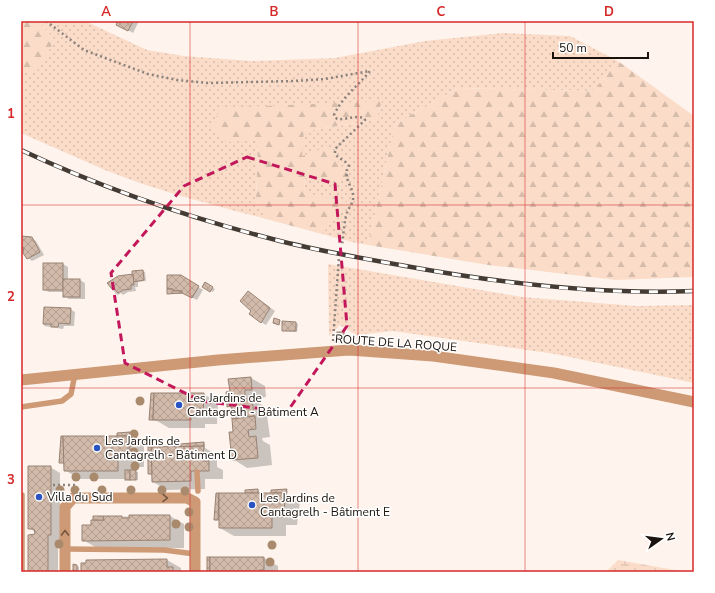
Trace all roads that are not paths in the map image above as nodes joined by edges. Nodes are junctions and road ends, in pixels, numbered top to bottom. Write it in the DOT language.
graph roads {
  1 [pos="75,374"];
  2 [pos="21,380"];
  3 [pos="694,402"];
  4 [pos="21,408"];
  5 [pos="197,472"];
  6 [pos="198,490"];
  7 [pos="22,495"];
  8 [pos="65,549"];
  9 [pos="195,554"];
  10 [pos="22,572"];
  11 [pos="65,572"];
  12 [pos="195,572"];
  1 -- 2 [label="street, ROUTE DE LA ROQUE"];
  1 -- 3 [label="street, ROUTE DE LA ROQUE"];
  1 -- 4 [label="lane"];
  5 -- 6 [label="lane"];
  7 -- 10 [label="lane"];
  8 -- 9 [label="lane"];
  8 -- 9 [label="street, one-way"];
  8 -- 11 [label="street"];
  9 -- 12 [label="street"];
}
